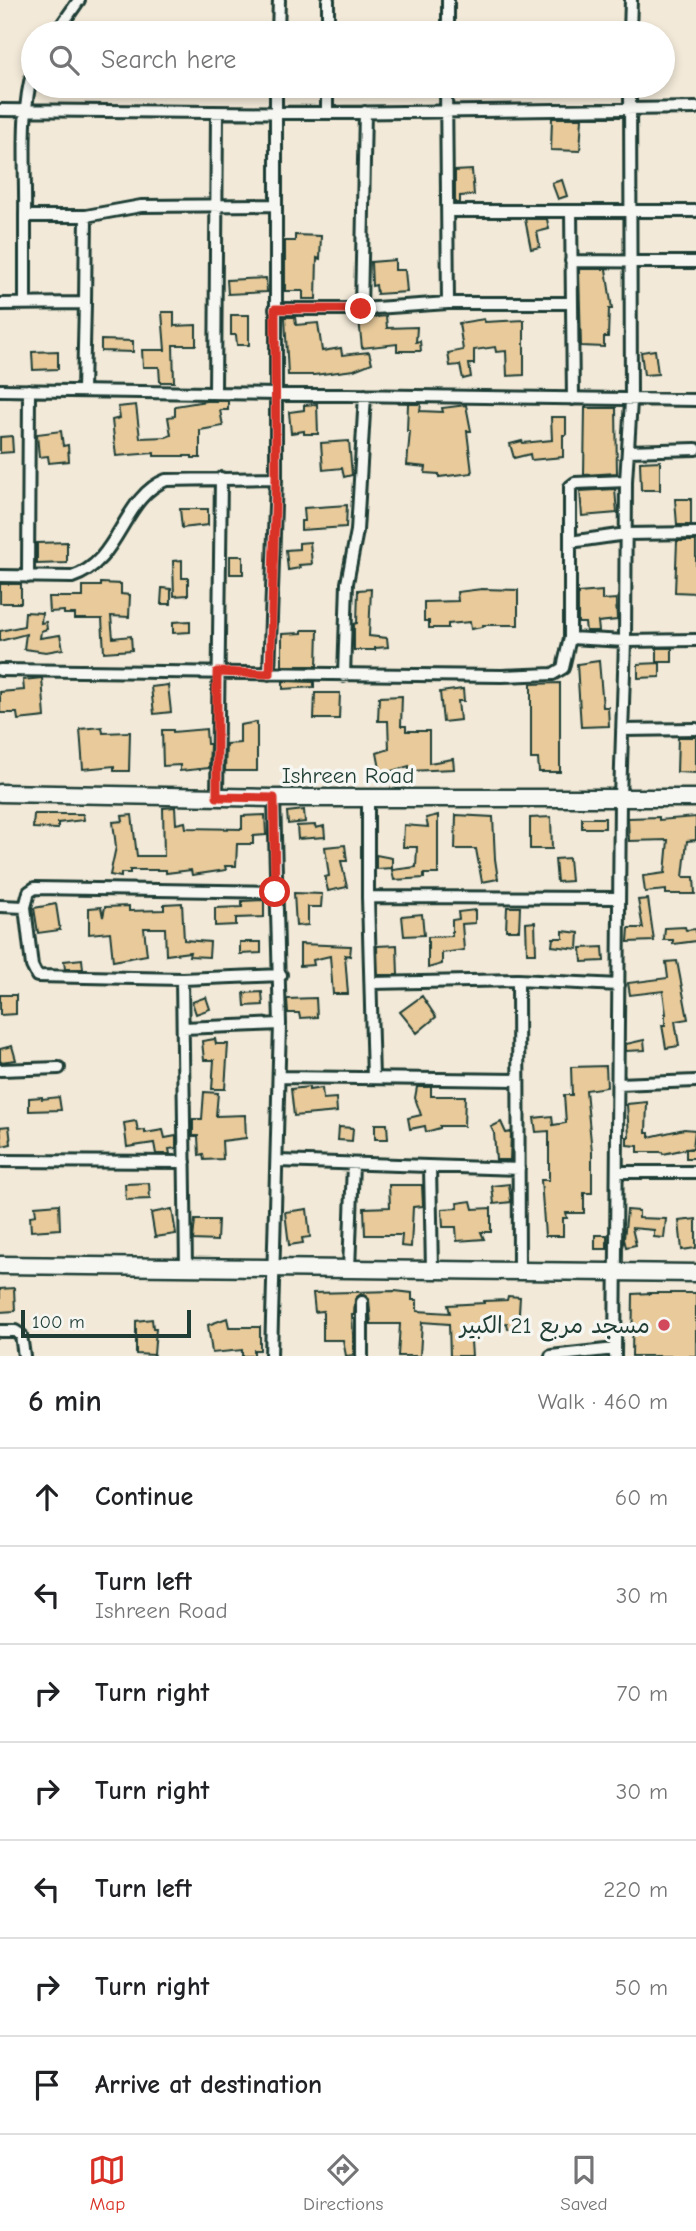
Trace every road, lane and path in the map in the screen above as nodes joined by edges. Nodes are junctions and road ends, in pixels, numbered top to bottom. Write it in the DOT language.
graph roads {
  1 [pos="79,0"];
  2 [pos="279,0"];
  3 [pos="328,0"];
  4 [pos="448,0"];
  5 [pos="631,0"];
  6 [pos="64,21"];
  7 [pos="278,21"];
  8 [pos="328,21"];
  9 [pos="448,21"];
  10 [pos="630,21"];
  11 [pos="28,98"];
  12 [pos="276,98"];
  13 [pos="327,98"];
  14 [pos="446,98"];
  15 [pos="629,98"];
  16 [pos="629,108"];
  17 [pos="696,108"];
  18 [pos="0,110"];
  19 [pos="446,110"];
  20 [pos="27,111"];
  21 [pos="276,112"];
  22 [pos="365,112"];
  23 [pos="217,113"];
  24 [pos="327,113"];
  25 [pos="217,205"];
  26 [pos="275,205"];
  27 [pos="448,211"];
  28 [pos="571,211"];
  29 [pos="629,211"];
  30 [pos="696,211"];
  31 [pos="25,216"];
  32 [pos="86,216"];
  33 [pos="571,261"];
  34 [pos="629,261"];
  35 [pos="696,262"];
  36 [pos="85,303"];
  37 [pos="448,303"];
  38 [pos="571,303"];
  39 [pos="0,304"];
  40 [pos="25,304"];
  41 [pos="275,309"];
  42 [pos="361,309"];
  43 [pos="0,390"];
  44 [pos="29,390"];
  45 [pos="83,390"];
  46 [pos="215,393"];
  47 [pos="275,394"];
  48 [pos="365,395"];
  49 [pos="573,399"];
  50 [pos="696,400"];
  51 [pos="631,401"];
  52 [pos="696,449"];
  53 [pos="628,451"];
  54 [pos="221,478"];
  55 [pos="276,478"];
  56 [pos="626,481"];
  57 [pos="696,533"];
  58 [pos="626,534"];
  59 [pos="570,542"];
  60 [pos="0,576"];
  61 [pos="28,577"];
  62 [pos="570,638"];
  63 [pos="696,640"];
  64 [pos="625,641"];
  65 [pos="0,670"];
  66 [pos="217,672"];
  67 [pos="270,674"];
  68 [pos="344,676"];
  69 [pos="696,729"];
  70 [pos="622,730"];
  71 [pos="0,793"];
  72 [pos="217,797"];
  73 [pos="274,798"];
  74 [pos="368,798"];
  75 [pos="620,798"];
  76 [pos="696,799"];
  77 [pos="275,892"];
  78 [pos="368,897"];
  79 [pos="619,898"];
  80 [pos="0,906"];
  81 [pos="26,907"];
  82 [pos="281,975"];
  83 [pos="182,979"];
  84 [pos="518,980"];
  85 [pos="372,983"];
  86 [pos="619,985"];
  87 [pos="280,1024"];
  88 [pos="183,1028"];
  89 [pos="59,1068"];
  90 [pos="0,1070"];
  91 [pos="280,1077"];
  92 [pos="373,1078"];
  93 [pos="518,1080"];
  94 [pos="696,1081"];
  95 [pos="618,1084"];
  96 [pos="0,1161"];
  97 [pos="185,1161"];
  98 [pos="278,1161"];
  99 [pos="353,1164"];
  100 [pos="430,1167"];
  101 [pos="519,1170"];
  102 [pos="617,1172"];
  103 [pos="696,1172"];
  104 [pos="0,1265"];
  105 [pos="186,1267"];
  106 [pos="274,1268"];
  107 [pos="349,1269"];
  108 [pos="432,1270"];
  109 [pos="519,1271"];
  110 [pos="616,1272"];
  111 [pos="696,1273"];
  112 [pos="362,1302"];
  113 [pos="0,1331"];
  114 [pos="615,1352"];
  115 [pos="24,1356"];
  116 [pos="271,1356"];
  117 [pos="362,1356"];
  118 [pos="551,1356"];
  1 -- 6 [label="street"];
  2 -- 7 [label="street"];
  3 -- 8 [label="street"];
  4 -- 9 [label="street"];
  5 -- 10 [label="street"];
  11 -- 20 [label="street"];
  12 -- 21 [label="street"];
  13 -- 24 [label="street"];
  14 -- 19 [label="street"];
  15 -- 16 [label="street"];
  16 -- 17 [label="street"];
  16 -- 19 [label="street"];
  16 -- 29 [label="street"];
  18 -- 20 [label="street"];
  19 -- 22 [label="street"];
  19 -- 27 [label="street"];
  20 -- 23 [label="street"];
  20 -- 31 [label="street"];
  21 -- 23 [label="street"];
  21 -- 24 [label="street"];
  21 -- 26 [label="street"];
  22 -- 24 [label="street"];
  22 -- 42 [label="street"];
  23 -- 25 [label="street"];
  25 -- 26 [label="street"];
  25 -- 32 [label="street"];
  25 -- 46 [label="street"];
  26 -- 41 [label="street"];
  27 -- 28 [label="street"];
  27 -- 37 [label="street"];
  28 -- 29 [label="street"];
  28 -- 33 [label="street"];
  29 -- 30 [label="street"];
  29 -- 34 [label="street"];
  31 -- 32 [label="street"];
  31 -- 40 [label="street"];
  32 -- 36 [label="street"];
  33 -- 34 [label="street"];
  33 -- 38 [label="street"];
  34 -- 35 [label="street"];
  34 -- 51 [label="street"];
  36 -- 40 [label="street"];
  36 -- 45 [label="street"];
  37 -- 38 [label="street"];
  37 -- 42 [label="street"];
  38 -- 49 [label="street"];
  39 -- 40 [label="street"];
  41 -- 42 [label="street"];
  41 -- 47 [label="street"];
  43 -- 44 [label="street"];
  44 -- 45 [label="street"];
  44 -- 61 [label="street"];
  45 -- 46 [label="street"];
  46 -- 47 [label="street"];
  47 -- 48 [label="street"];
  47 -- 55 [label="street"];
  48 -- 49 [label="street"];
  48 -- 68 [label="street"];
  49 -- 51 [label="street"];
  50 -- 51 [label="street"];
  51 -- 53 [label="street"];
  52 -- 53 [label="street"];
  53 -- 56 [label="street"];
  54 -- 55 [label="street"];
  54 -- 61 [label="street"];
  54 -- 66 [label="street"];
  55 -- 67 [label="street"];
  56 -- 58 [label="street"];
  56 -- 59 [label="street"];
  57 -- 58 [label="street"];
  58 -- 59 [label="street"];
  58 -- 64 [label="street"];
  59 -- 62 [label="street"];
  60 -- 61 [label="street"];
  62 -- 64 [label="street"];
  62 -- 68 [label="street"];
  63 -- 64 [label="street"];
  64 -- 70 [label="street"];
  65 -- 66 [label="street"];
  66 -- 67 [label="street"];
  66 -- 72 [label="street"];
  67 -- 68 [label="street"];
  69 -- 70 [label="street"];
  70 -- 75 [label="street"];
  71 -- 72 [label="street, Ishreen Road"];
  72 -- 73 [label="street, Ishreen Road"];
  73 -- 74 [label="street, Ishreen Road"];
  73 -- 77 [label="street"];
  74 -- 75 [label="street, Ishreen Road"];
  74 -- 78 [label="street"];
  75 -- 76 [label="street, Ishreen Road"];
  75 -- 79 [label="street"];
  77 -- 81 [label="street"];
  77 -- 82 [label="street"];
  78 -- 79 [label="street"];
  78 -- 85 [label="street"];
  79 -- 86 [label="street"];
  80 -- 81 [label="street"];
  81 -- 83 [label="street"];
  82 -- 83 [label="street"];
  82 -- 87 [label="street"];
  83 -- 88 [label="street"];
  84 -- 85 [label="street"];
  84 -- 86 [label="street"];
  84 -- 93 [label="street"];
  85 -- 92 [label="street"];
  86 -- 95 [label="street"];
  87 -- 88 [label="street"];
  87 -- 91 [label="street"];
  88 -- 97 [label="street"];
  89 -- 90 [label="street"];
  91 -- 92 [label="street"];
  91 -- 98 [label="street"];
  92 -- 93 [label="street"];
  93 -- 101 [label="street"];
  94 -- 95 [label="street"];
  95 -- 102 [label="street"];
  96 -- 97 [label="street"];
  97 -- 105 [label="street"];
  98 -- 99 [label="street"];
  98 -- 106 [label="street"];
  99 -- 100 [label="street"];
  99 -- 107 [label="street"];
  100 -- 101 [label="street"];
  100 -- 108 [label="street"];
  101 -- 109 [label="street"];
  102 -- 103 [label="street"];
  102 -- 110 [label="street"];
  104 -- 105 [label="street"];
  105 -- 106 [label="street"];
  106 -- 107 [label="street"];
  106 -- 116 [label="street"];
  107 -- 108 [label="street"];
  108 -- 109 [label="street"];
  109 -- 110 [label="street"];
  110 -- 111 [label="street"];
  110 -- 114 [label="street"];
  112 -- 117 [label="street"];
  113 -- 115 [label="street"];
  114 -- 118 [label="street"];
}
